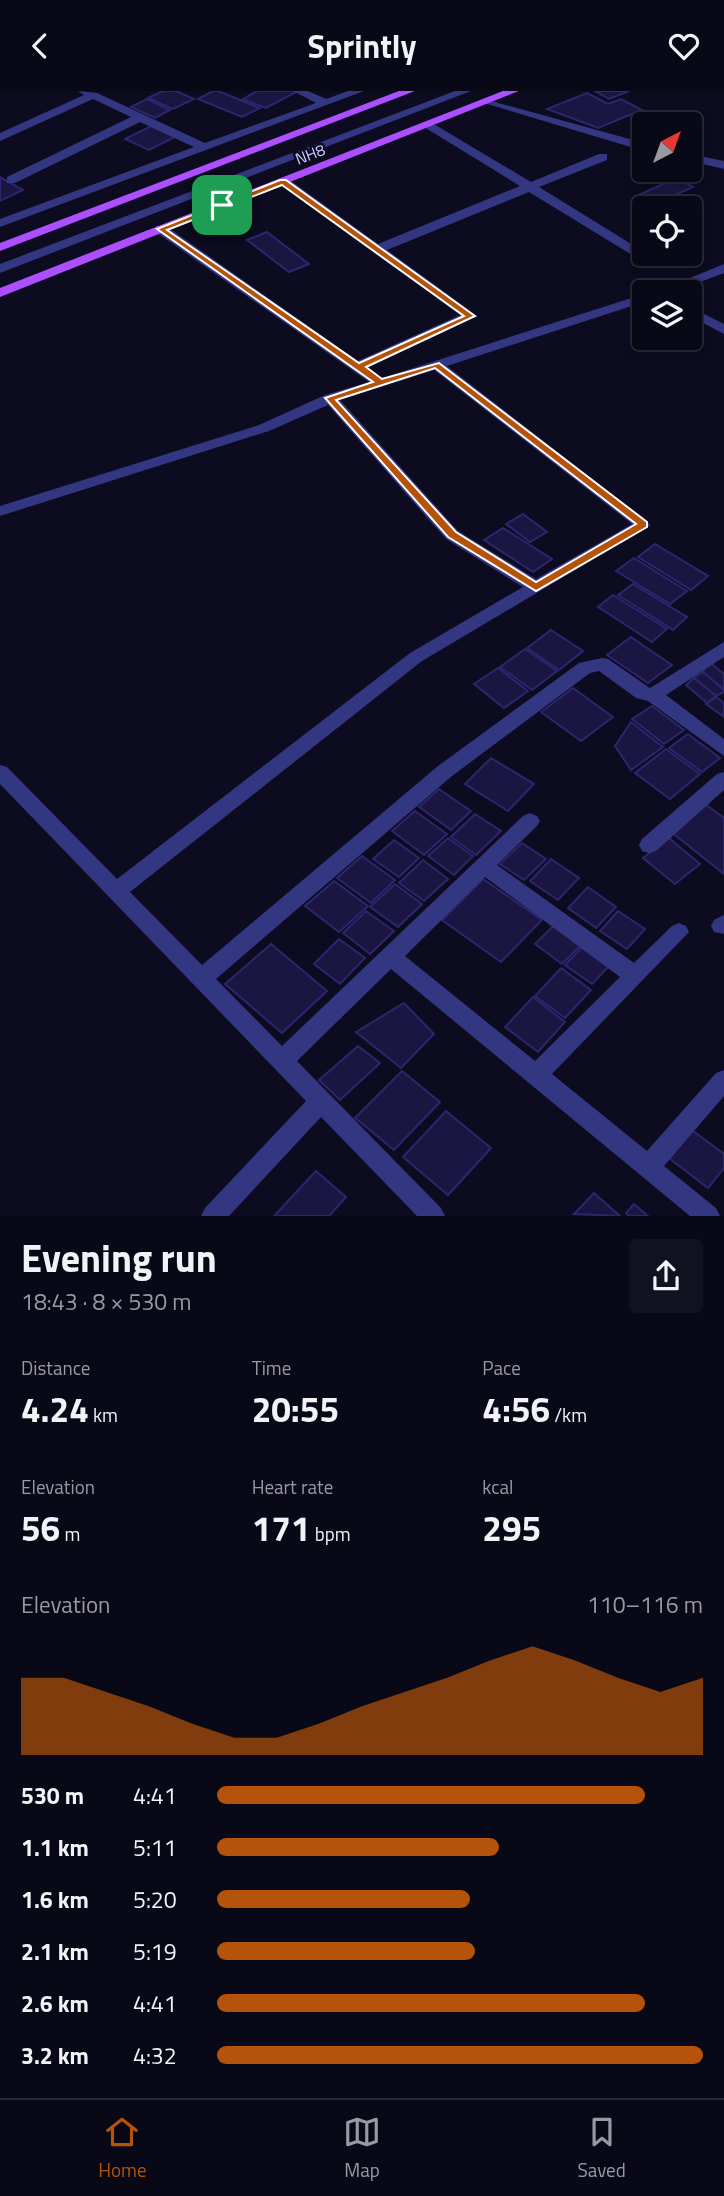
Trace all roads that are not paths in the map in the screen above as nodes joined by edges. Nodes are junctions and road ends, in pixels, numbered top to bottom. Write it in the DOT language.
graph roads {
  1 [pos="299,91"];
  2 [pos="358,91"];
  3 [pos="409,91"];
  4 [pos="465,91"];
  5 [pos="513,91"];
  6 [pos="88,93"];
  7 [pos="488,101"];
  8 [pos="326,103"];
  9 [pos="141,117"];
  10 [pos="428,125"];
  11 [pos="0,137"];
  12 [pos="632,143"];
  13 [pos="205,148"];
  14 [pos="603,157"];
  15 [pos="702,160"];
  16 [pos="724,165"];
  17 [pos="11,180"];
  18 [pos="283,181"];
  19 [pos="528,185"];
  20 [pos="0,223"];
  21 [pos="161,229"];
  22 [pos="0,247"];
  23 [pos="632,248"];
  24 [pos="377,249"];
  25 [pos="0,268"];
  26 [pos="724,268"];
  27 [pos="694,280"];
  28 [pos="0,293"];
  29 [pos="632,302"];
  30 [pos="702,318"];
  31 [pos="724,330"];
  32 [pos="436,365"];
  33 [pos="359,366"];
  34 [pos="380,383"];
  35 [pos="330,398"];
  36 [pos="0,511"];
  37 [pos="536,587"];
  38 [pos="724,648"];
  39 [pos="653,695"];
  40 [pos="724,749"];
  41 [pos="0,772"];
  42 [pos="724,779"];
  43 [pos="530,821"];
  44 [pos="649,845"];
  45 [pos="484,866"];
  46 [pos="117,891"];
  47 [pos="679,932"];
  48 [pos="390,956"];
  49 [pos="635,976"];
  50 [pos="203,977"];
  51 [pos="283,1059"];
  52 [pos="536,1075"];
  53 [pos="724,1080"];
  54 [pos="321,1101"];
  55 [pos="648,1167"];
  56 [pos="213,1216"];
  57 [pos="433,1216"];
  58 [pos="708,1216"];
  1 -- 8 [label="street"];
  2 -- 8 [label="street"];
  3 -- 22 [label="main road, NH8"];
  4 -- 25 [label="street"];
  5 -- 7 [label="main road, NH8"];
  6 -- 9 [label="street"];
  6 -- 11 [label="street"];
  7 -- 10 [label="main road, NH8"];
  7 -- 12 [label="street"];
  8 -- 13 [label="street"];
  9 -- 13 [label="street"];
  9 -- 17 [label="street"];
  10 -- 18 [label="main road, NH8"];
  10 -- 19 [label="street"];
  13 -- 20 [label="street"];
  14 -- 19 [label="street"];
  15 -- 16 [label="street"];
  18 -- 21 [label="main road, NH8"];
  18 -- 24 [label="street"];
  19 -- 23 [label="street"];
  19 -- 24 [label="street"];
  21 -- 28 [label="main road, NH8"];
  21 -- 33 [label="street"];
  24 -- 33 [label="street"];
  26 -- 27 [label="street"];
  29 -- 32 [label="street"];
  30 -- 31 [label="street"];
  32 -- 34 [label="street"];
  32 -- 37 [label="street"];
  33 -- 34 [label="street"];
  34 -- 35 [label="street"];
  35 -- 36 [label="street"];
  35 -- 37 [label="street"];
  37 -- 46 [label="street"];
  38 -- 39 [label="street"];
  39 -- 40 [label="street"];
  39 -- 50 [label="street"];
  41 -- 46 [label="street"];
  42 -- 44 [label="street"];
  43 -- 45 [label="street"];
  45 -- 48 [label="street"];
  45 -- 49 [label="street"];
  46 -- 50 [label="street"];
  47 -- 49 [label="street"];
  48 -- 51 [label="street"];
  48 -- 52 [label="street"];
  49 -- 52 [label="street"];
  50 -- 51 [label="street"];
  51 -- 54 [label="street"];
  52 -- 55 [label="street"];
  53 -- 55 [label="street"];
  54 -- 56 [label="street"];
  54 -- 57 [label="street"];
  55 -- 58 [label="street"];
}
